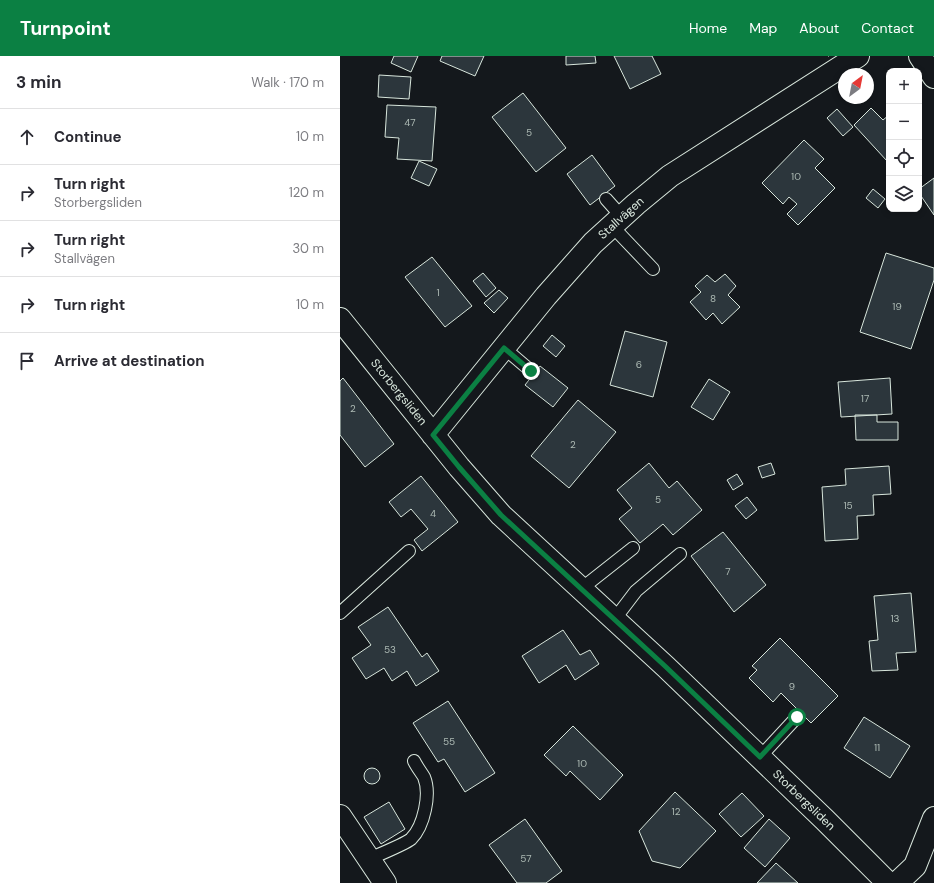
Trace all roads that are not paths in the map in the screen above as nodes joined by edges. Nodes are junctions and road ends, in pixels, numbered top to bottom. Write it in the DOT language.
graph roads {
  1 [pos="858,56"];
  2 [pos="920,56"];
  3 [pos="934,77"];
  4 [pos="606,199"];
  5 [pos="617,221"];
  6 [pos="653,269"];
  7 [pos="340,319"];
  8 [pos="504,348"];
  9 [pos="531,371"];
  10 [pos="433,435"];
  11 [pos="633,548"];
  12 [pos="409,552"];
  13 [pos="680,554"];
  14 [pos="580,589"];
  15 [pos="340,613"];
  16 [pos="614,620"];
  17 [pos="797,717"];
  18 [pos="760,757"];
  19 [pos="414,761"];
  20 [pos="340,816"];
  21 [pos="934,818"];
  22 [pos="369,859"];
  23 [pos="385,883"];
  24 [pos="888,883"];
  25 [pos="897,883"];
  1 -- 5 [label="street, Stallvägen"];
  2 -- 3 [label="street"];
  4 -- 5 [label="lane"];
  5 -- 6 [label="lane"];
  5 -- 8 [label="street, Stallvägen"];
  7 -- 10 [label="street, Storbergsliden"];
  8 -- 9 [label="lane"];
  8 -- 10 [label="street, Stallvägen"];
  10 -- 14 [label="street, Storbergsliden"];
  11 -- 14 [label="lane"];
  12 -- 15 [label="lane"];
  13 -- 16 [label="lane"];
  14 -- 16 [label="street, Storbergsliden"];
  16 -- 18 [label="street, Storbergsliden"];
  17 -- 18 [label="lane"];
  18 -- 24 [label="street, Storbergsliden"];
  19 -- 22 [label="lane"];
  20 -- 22 [label="street"];
  21 -- 25 [label="street"];
  22 -- 23 [label="street"];
}
